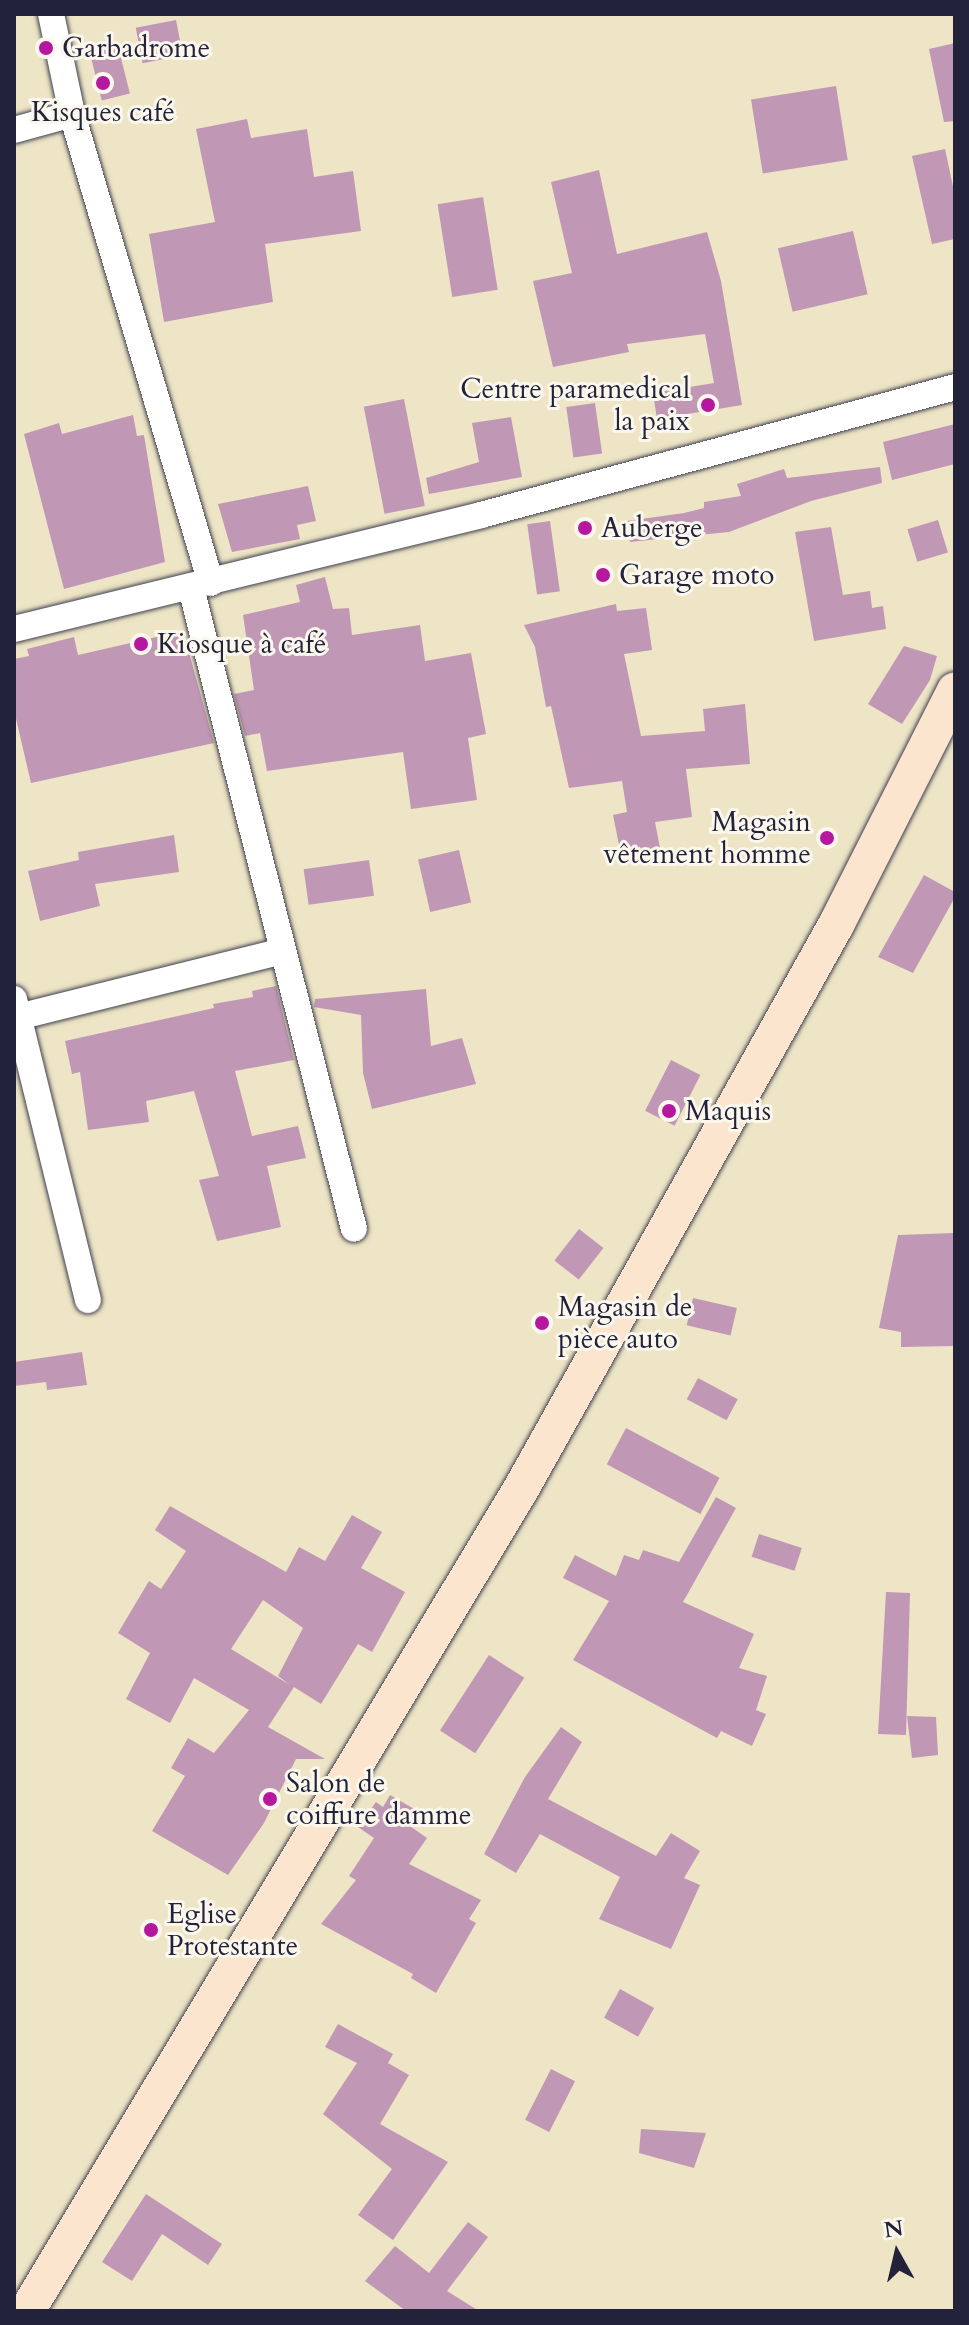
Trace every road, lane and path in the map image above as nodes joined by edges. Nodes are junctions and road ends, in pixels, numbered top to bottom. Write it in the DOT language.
graph roads {
  1 [pos="51,14"];
  2 [pos="72,114"];
  3 [pos="14,130"];
  4 [pos="955,387"];
  5 [pos="201,585"];
  6 [pos="14,629"];
  7 [pos="955,690"];
  8 [pos="283,951"];
  9 [pos="15,1011"];
  10 [pos="354,1229"];
  11 [pos="88,1300"];
  12 [pos="27,2311"];
  1 -- 2 [label="street"];
  2 -- 3 [label="street"];
  2 -- 5 [label="street"];
  4 -- 5 [label="street"];
  5 -- 6 [label="street"];
  5 -- 8 [label="street"];
  7 -- 12 [label="street"];
  8 -- 9 [label="street"];
  8 -- 10 [label="street"];
  9 -- 11 [label="street"];
}
